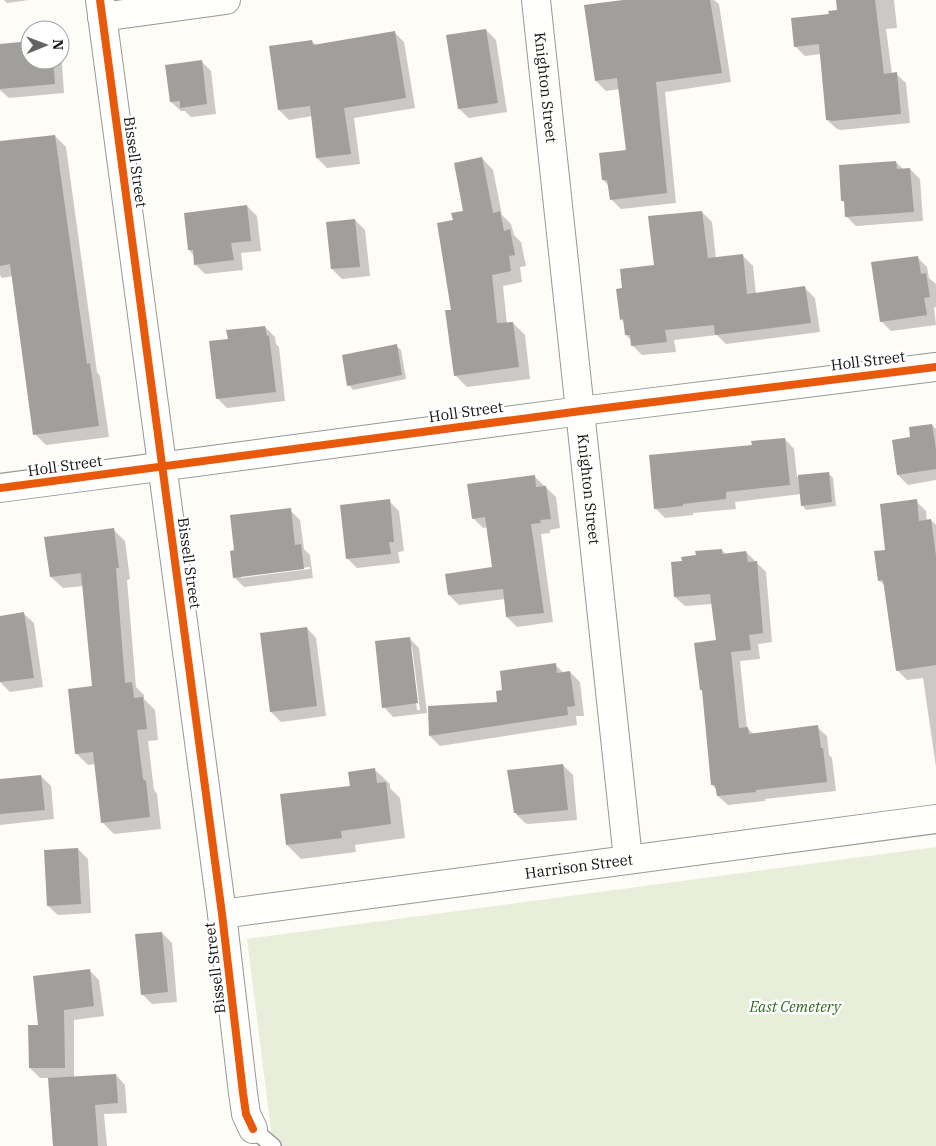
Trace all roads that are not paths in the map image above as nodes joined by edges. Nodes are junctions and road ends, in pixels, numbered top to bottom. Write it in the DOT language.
graph roads {
  1 [pos="226,0"];
  2 [pos="536,0"];
  3 [pos="101,8"];
  4 [pos="936,367"];
  5 [pos="581,411"];
  6 [pos="162,467"];
  7 [pos="0,488"];
  8 [pos="936,819"];
  9 [pos="628,859"];
  10 [pos="222,914"];
  11 [pos="263,1137"];
  1 -- 3 [label="street"];
  2 -- 5 [label="street, Knighton Street"];
  3 -- 6 [label="street, Bissell Street"];
  4 -- 5 [label="street, Holl Street"];
  5 -- 6 [label="street, Holl Street"];
  5 -- 9 [label="street, Knighton Street"];
  6 -- 7 [label="street, Holl Street"];
  6 -- 10 [label="street, Bissell Street"];
  8 -- 9 [label="street, Harrison Street"];
  9 -- 10 [label="street, Harrison Street"];
  10 -- 11 [label="street, Bissell Street"];
}
